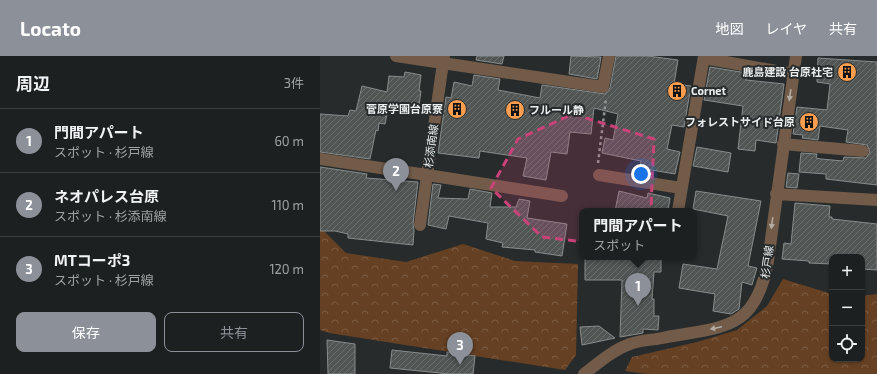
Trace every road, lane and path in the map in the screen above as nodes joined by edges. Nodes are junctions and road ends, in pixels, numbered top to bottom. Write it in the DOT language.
graph roads {
  1 [pos="396,56"];
  2 [pos="609,56"];
  3 [pos="796,56"];
  4 [pos="704,57"];
  5 [pos="443,59"];
  6 [pos="793,74"];
  7 [pos="603,87"];
  8 [pos="783,144"];
  9 [pos="863,151"];
  10 [pos="320,159"];
  11 [pos="427,175"];
  12 [pos="599,175"];
  13 [pos="681,188"];
  14 [pos="776,194"];
  15 [pos="562,196"];
  16 [pos="877,200"];
  17 [pos="678,208"];
  18 [pos="420,225"];
  19 [pos="584,374"];
  1 -- 5 [label="street"];
  2 -- 7 [label="street"];
  3 -- 6 [label="street, 杉戸線"];
  4 -- 6 [label="street"];
  4 -- 13 [label="street"];
  5 -- 7 [label="street"];
  5 -- 11 [label="street, 杉添南線"];
  6 -- 8 [label="street, 杉戸線, one-way"];
  7 -- 12 [label="path"];
  8 -- 9 [label="street"];
  8 -- 14 [label="street, 杉戸線"];
  10 -- 11 [label="street, 杉添南線"];
  11 -- 15 [label="street"];
  11 -- 18 [label="street"];
  12 -- 13 [label="street"];
  13 -- 17 [label="street"];
  14 -- 16 [label="street"];
  14 -- 19 [label="street, 杉戸線, one-way"];
}
